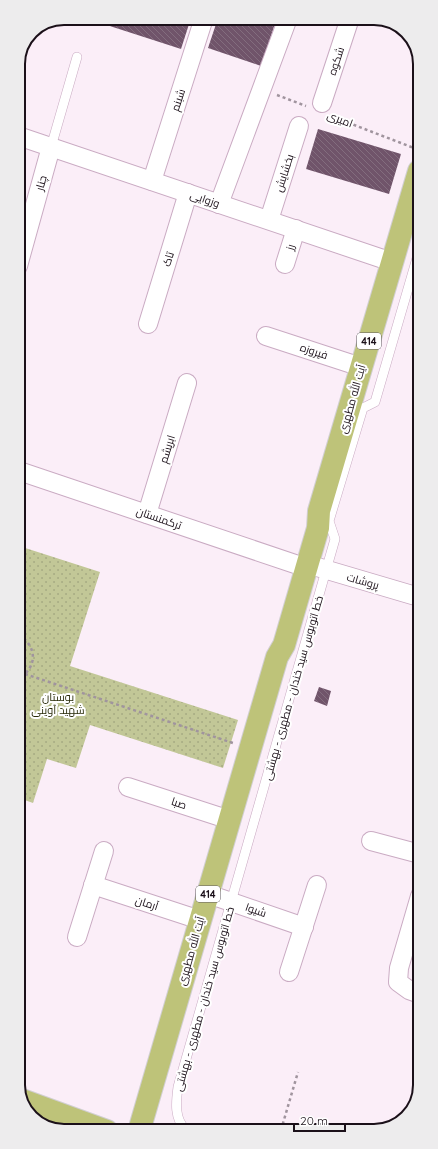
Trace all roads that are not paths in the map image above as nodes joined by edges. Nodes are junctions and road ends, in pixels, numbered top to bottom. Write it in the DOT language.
graph roads {
  1 [pos="202,25"];
  2 [pos="285,25"];
  3 [pos="348,25"];
  4 [pos="77,57"];
  5 [pos="320,109"];
  6 [pos="299,126"];
  7 [pos="25,138"];
  8 [pos="51,147"];
  9 [pos="152,181"];
  10 [pos="413,191"];
  11 [pos="188,193"];
  12 [pos="218,204"];
  13 [pos="268,220"];
  14 [pos="296,230"];
  15 [pos="25,241"];
  16 [pos="392,262"];
  17 [pos="285,264"];
  18 [pos="413,272"];
  19 [pos="148,324"];
  20 [pos="266,336"];
  21 [pos="361,367"];
  22 [pos="187,383"];
  23 [pos="25,473"];
  24 [pos="147,514"];
  25 [pos="311,567"];
  26 [pos="413,595"];
  27 [pos="128,787"];
  28 [pos="230,820"];
  29 [pos="371,841"];
  30 [pos="104,851"];
  31 [pos="413,852"];
  32 [pos="93,885"];
  33 [pos="317,885"];
  34 [pos="208,894"];
  35 [pos="231,902"];
  36 [pos="413,919"];
  37 [pos="200,920"];
  38 [pos="304,927"];
  39 [pos="77,937"];
  40 [pos="289,972"];
  41 [pos="413,991"];
  42 [pos="30,1103"];
  43 [pos="88,1124"];
  44 [pos="141,1124"];
  45 [pos="180,1124"];
  1 -- 9 [label="street, شبنم"];
  2 -- 12 [label="street"];
  3 -- 5 [label="street, شکوه"];
  4 -- 8 [label="lane"];
  6 -- 13 [label="street, بخشایش"];
  7 -- 8 [label="street, وزوایی"];
  8 -- 9 [label="street, وزوایی"];
  8 -- 15 [label="street, چنار"];
  9 -- 11 [label="street, وزوایی"];
  10 -- 16 [label="main road, آیت الله مطهری / 414"];
  11 -- 12 [label="street, وزوایی"];
  11 -- 19 [label="street, تاک"];
  12 -- 13 [label="street, وزوایی"];
  13 -- 14 [label="street, وزوایی"];
  14 -- 16 [label="street, وزوایی"];
  14 -- 17 [label="street, رز"];
  16 -- 21 [label="main road, آیت الله مطهری / 414"];
  18 -- 25 [label="lane, خط اتوبوس سید خندان - مطهری - بهشتی"];
  20 -- 21 [label="street, فیروزه"];
  21 -- 25 [label="main road, آیت الله مطهری / 414"];
  22 -- 24 [label="street, ابریشم"];
  23 -- 24 [label="street, ترکمنستان"];
  24 -- 25 [label="street, ترکمنستان"];
  25 -- 26 [label="street, پروشات"];
  25 -- 28 [label="main road, آیت الله مطهری / 414"];
  25 -- 35 [label="lane, خط اتوبوس سید خندان - مطهری - بهشتی"];
  27 -- 28 [label="street, صبا"];
  28 -- 34 [label="main road, آیت الله مطهری / 414"];
  29 -- 31 [label="street"];
  30 -- 32 [label="street"];
  32 -- 37 [label="street, آرمان"];
  32 -- 39 [label="street"];
  33 -- 38 [label="street"];
  34 -- 35 [label="street, شیوا"];
  34 -- 37 [label="main road, آیت الله مطهری / 414"];
  35 -- 38 [label="street, شیوا"];
  35 -- 45 [label="lane, خط اتوبوس سید خندان - مطهری - بهشتی"];
  36 -- 41 [label="street"];
  37 -- 44 [label="main road, آیت الله مطهری / 414"];
  38 -- 40 [label="street"];
  42 -- 43 [label="main road"];
}
